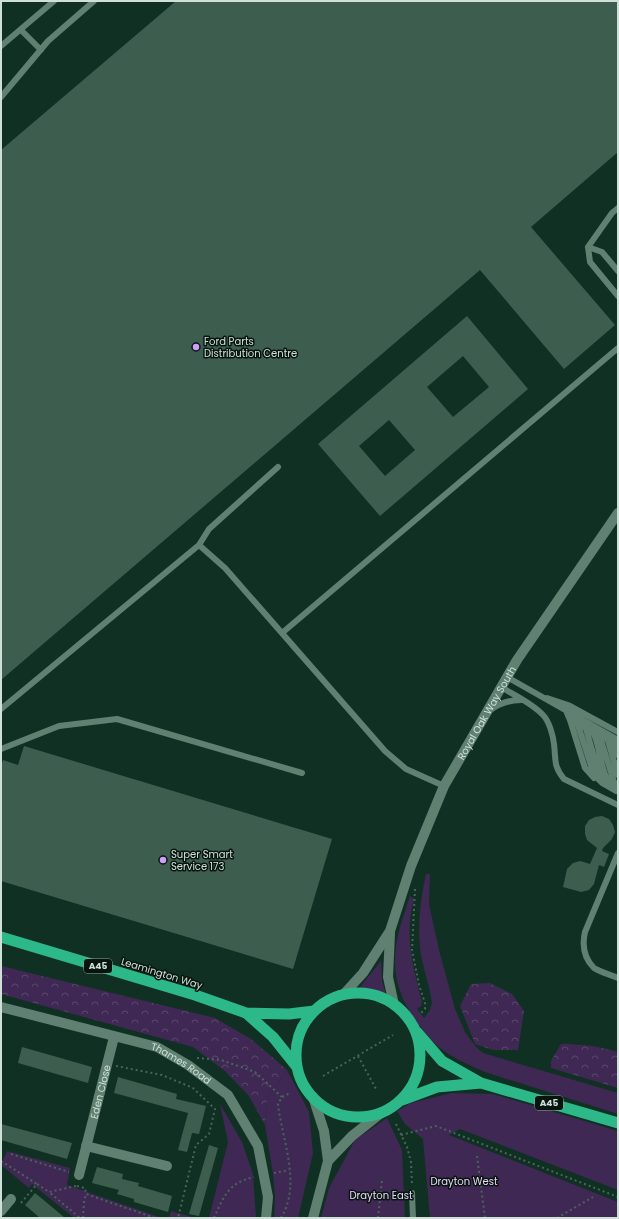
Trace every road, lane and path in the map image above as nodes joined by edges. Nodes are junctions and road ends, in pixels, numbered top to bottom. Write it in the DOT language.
graph roads {
  1 [pos="54,1"];
  2 [pos="94,1"];
  3 [pos="21,30"];
  4 [pos="1,46"];
  5 [pos="41,50"];
  6 [pos="1,97"];
  7 [pos="618,208"];
  8 [pos="588,247"];
  9 [pos="618,271"];
  10 [pos="618,296"];
  11 [pos="618,348"];
  12 [pos="278,467"];
  13 [pos="618,513"];
  14 [pos="199,545"];
  15 [pos="282,633"];
  16 [pos="507,677"];
  17 [pos="501,687"];
  18 [pos="540,696"];
  19 [pos="523,700"];
  20 [pos="562,708"];
  21 [pos="1,709"];
  22 [pos="569,712"];
  23 [pos="485,715"];
  24 [pos="577,717"];
  25 [pos="584,721"];
  26 [pos="591,725"];
  27 [pos="599,729"];
  28 [pos="618,732"];
  29 [pos="606,734"];
  30 [pos="617,740"];
  31 [pos="1,749"];
  32 [pos="618,754"];
  33 [pos="302,773"];
  34 [pos="618,775"];
  35 [pos="444,786"];
  36 [pos="608,787"];
  37 [pos="617,791"];
  38 [pos="618,805"];
  39 [pos="618,853"];
  40 [pos="415,888"];
  41 [pos="390,931"];
  42 [pos="1,937"];
  43 [pos="618,978"];
  44 [pos="343,995"];
  45 [pos="394,1005"];
  46 [pos="1,1007"];
  47 [pos="314,1011"];
  48 [pos="246,1013"];
  49 [pos="420,1014"];
  50 [pos="414,1029"];
  51 [pos="393,1035"];
  52 [pos="114,1037"];
  53 [pos="358,1056"];
  54 [pos="106,1064"];
  55 [pos="188,1065"];
  56 [pos="297,1067"];
  57 [pos="323,1076"];
  58 [pos="481,1083"];
  59 [pos="376,1089"];
  60 [pos="290,1093"];
  61 [pos="282,1097"];
  62 [pos="313,1097"];
  63 [pos="402,1100"];
  64 [pos="381,1113"];
  65 [pos="618,1123"];
  66 [pos="396,1124"];
  67 [pos="401,1135"];
  68 [pos="86,1146"];
  69 [pos="12,1154"];
  70 [pos="477,1156"];
  71 [pos="1,1161"];
  72 [pos="328,1161"];
  73 [pos="167,1166"];
  74 [pos="289,1170"];
  75 [pos="274,1173"];
  76 [pos="79,1175"];
  77 [pos="255,1177"];
  78 [pos="382,1180"];
  79 [pos="37,1184"];
  80 [pos="76,1186"];
  81 [pos="49,1192"];
  82 [pos="412,1193"];
  83 [pos="86,1194"];
  84 [pos="593,1197"];
  85 [pos="618,1197"];
  86 [pos="11,1198"];
  87 [pos="1,1211"];
  88 [pos="80,1218"];
  89 [pos="83,1218"];
  90 [pos="155,1218"];
  91 [pos="178,1218"];
  92 [pos="214,1218"];
  93 [pos="266,1218"];
  94 [pos="281,1218"];
  95 [pos="313,1218"];
  96 [pos="378,1218"];
  97 [pos="413,1218"];
  98 [pos="485,1218"];
  99 [pos="557,1218"];
  1 -- 3 [label="lane"];
  2 -- 5 [label="lane"];
  3 -- 4 [label="lane"];
  3 -- 5 [label="lane"];
  5 -- 6 [label="lane"];
  7 -- 8 [label="lane"];
  8 -- 9 [label="lane"];
  8 -- 10 [label="lane"];
  11 -- 15 [label="lane"];
  12 -- 14 [label="lane"];
  13 -- 16 [label="street, Royal Oak Way South"];
  14 -- 15 [label="lane"];
  14 -- 21 [label="lane"];
  15 -- 35 [label="lane"];
  16 -- 17 [label="street, Royal Oak Way South"];
  16 -- 18 [label="lane"];
  17 -- 19 [label="lane"];
  17 -- 23 [label="street, Royal Oak Way South"];
  18 -- 20 [label="lane"];
  18 -- 28 [label="lane"];
  19 -- 23 [label="lane"];
  19 -- 38 [label="lane"];
  20 -- 22 [label="lane"];
  20 -- 36 [label="lane"];
  22 -- 24 [label="lane"];
  22 -- 36 [label="lane"];
  23 -- 35 [label="street, Royal Oak Way South"];
  24 -- 25 [label="lane"];
  24 -- 37 [label="lane"];
  25 -- 26 [label="lane"];
  25 -- 37 [label="lane"];
  26 -- 27 [label="lane"];
  26 -- 37 [label="lane"];
  27 -- 29 [label="lane"];
  27 -- 34 [label="lane"];
  29 -- 30 [label="lane"];
  29 -- 32 [label="lane"];
  31 -- 33 [label="lane"];
  35 -- 41 [label="street, Royal Oak Way South"];
  36 -- 37 [label="lane"];
  39 -- 43 [label="lane"];
  40 -- 49 [label="path"];
  41 -- 44 [label="street, Royal Oak Way South"];
  41 -- 45 [label="street, Royal Oak Way South"];
  42 -- 48 [label="highway, Leamington Way / A45"];
  44 -- 45 [label="highway"];
  44 -- 47 [label="highway"];
  45 -- 50 [label="highway"];
  46 -- 52 [label="street, Thames Road"];
  47 -- 48 [label="highway, Leamington Way / A45"];
  47 -- 56 [label="highway"];
  48 -- 56 [label="highway, Leamington Way / A45"];
  50 -- 58 [label="highway, A45"];
  50 -- 63 [label="highway"];
  51 -- 53 [label="path"];
  52 -- 54 [label="street, Eden Close"];
  52 -- 55 [label="street, Thames Road"];
  53 -- 57 [label="path"];
  53 -- 59 [label="path"];
  54 -- 68 [label="street, Eden Close"];
  54 -- 91 [label="path"];
  55 -- 61 [label="path"];
  55 -- 93 [label="street, Thames Road"];
  56 -- 62 [label="highway"];
  58 -- 63 [label="highway, A45"];
  58 -- 65 [label="highway, A45"];
  60 -- 61 [label="path"];
  61 -- 74 [label="path"];
  62 -- 64 [label="highway"];
  62 -- 72 [label="street"];
  63 -- 64 [label="highway"];
  64 -- 72 [label="street"];
  66 -- 67 [label="path"];
  67 -- 82 [label="path"];
  67 -- 85 [label="path"];
  68 -- 73 [label="street"];
  68 -- 76 [label="street, Eden Close"];
  69 -- 76 [label="path"];
  70 -- 98 [label="path"];
  71 -- 79 [label="path"];
  72 -- 95 [label="street"];
  74 -- 75 [label="path"];
  74 -- 94 [label="path"];
  76 -- 80 [label="path"];
  77 -- 92 [label="path"];
  78 -- 96 [label="path"];
  79 -- 81 [label="path"];
  79 -- 86 [label="path"];
  80 -- 81 [label="path"];
  80 -- 83 [label="path"];
  81 -- 88 [label="path"];
  82 -- 97 [label="lane"];
  83 -- 89 [label="path"];
  83 -- 90 [label="path"];
  84 -- 99 [label="path"];
  86 -- 87 [label="street"];
}
